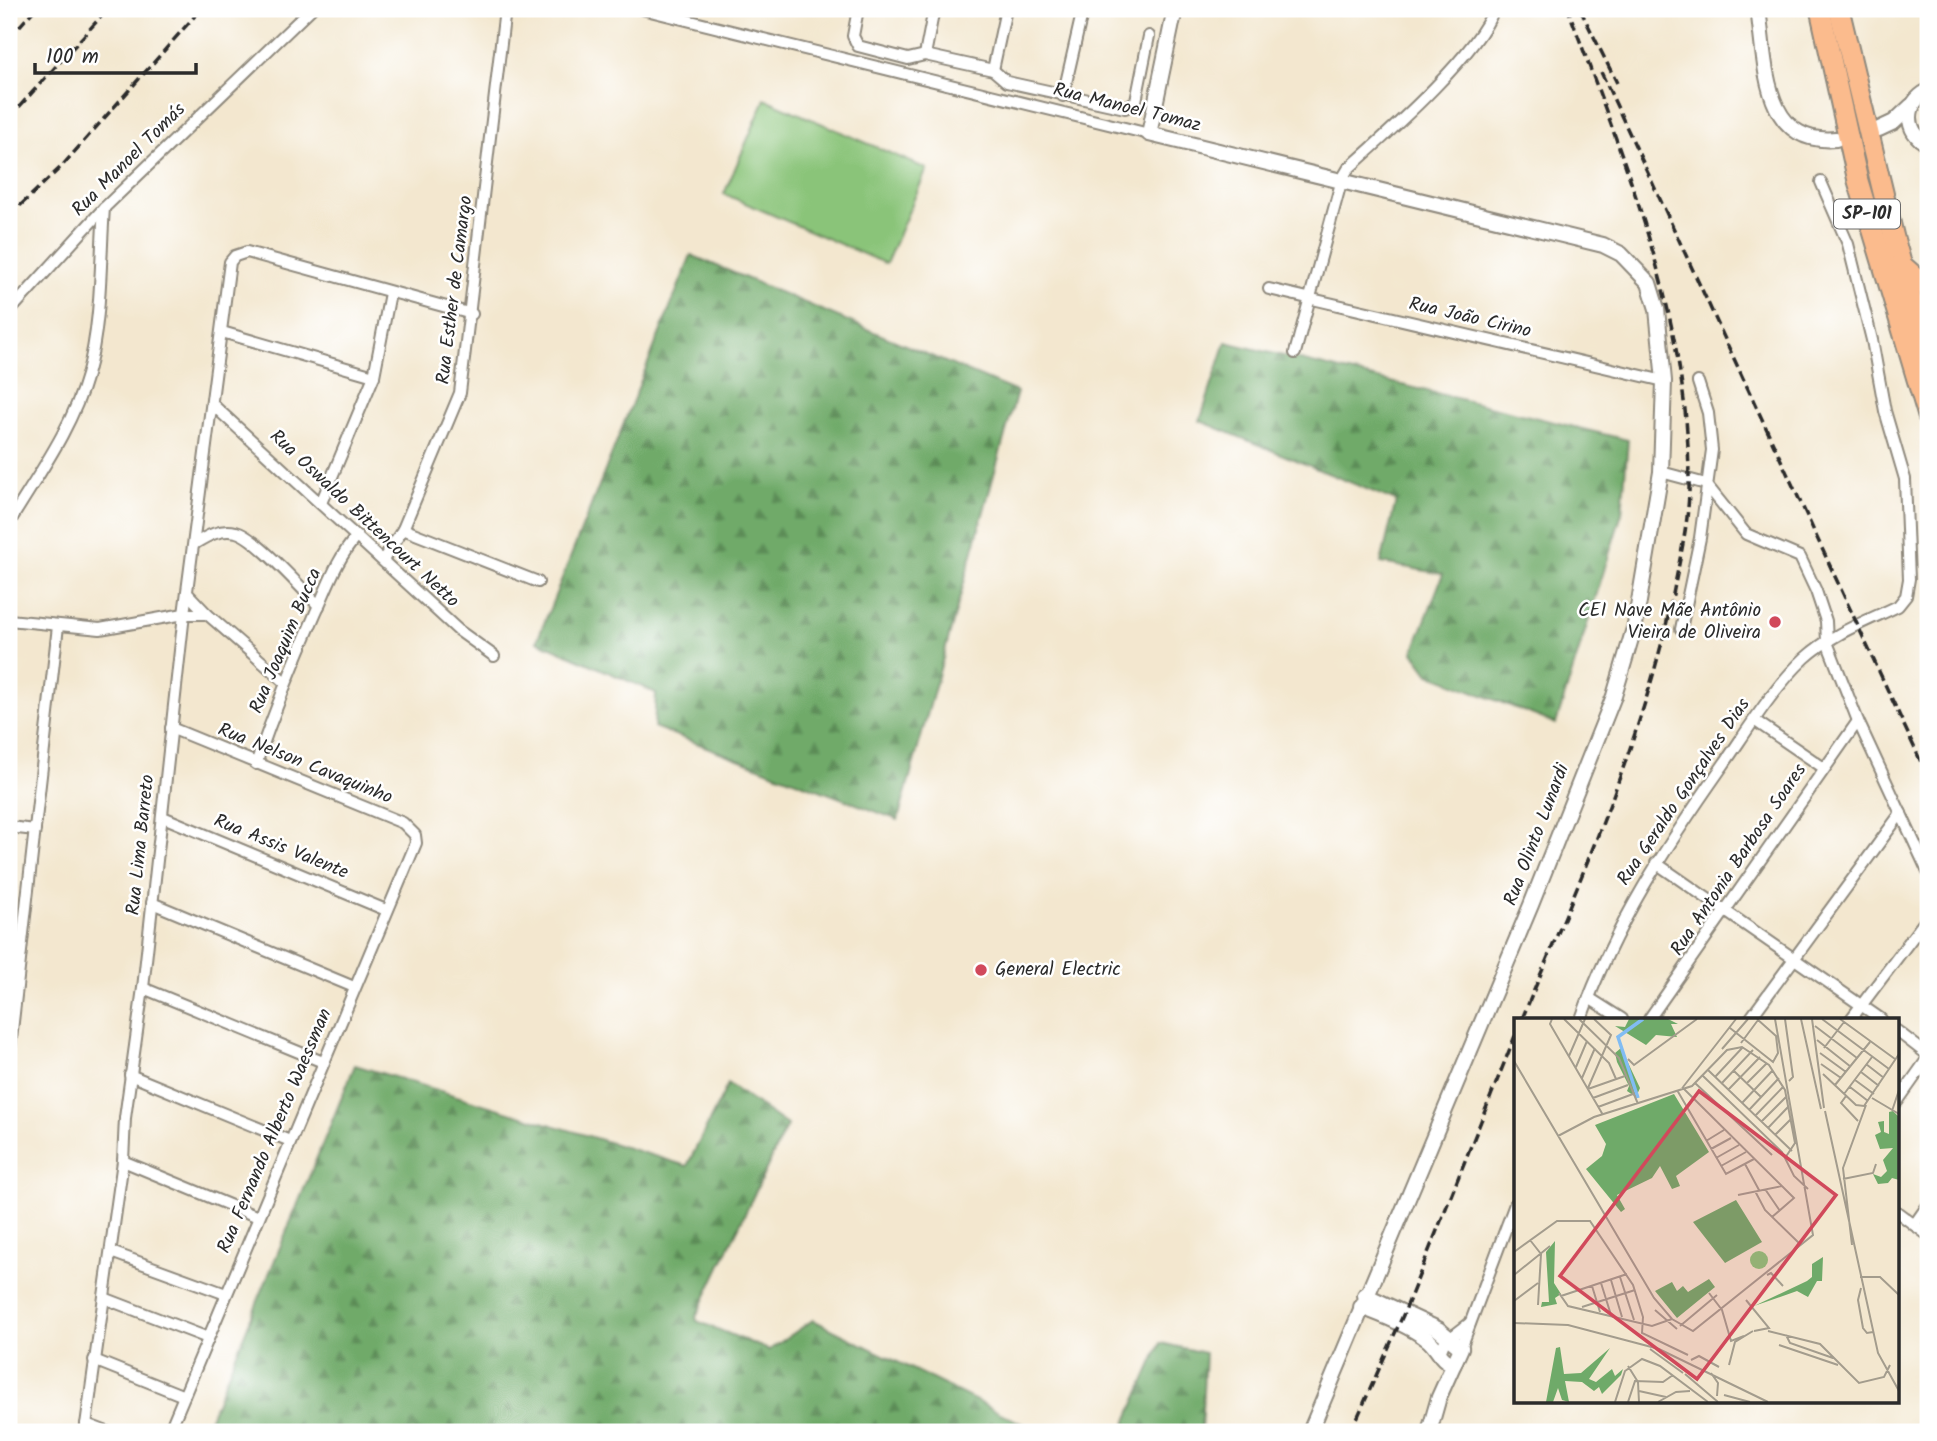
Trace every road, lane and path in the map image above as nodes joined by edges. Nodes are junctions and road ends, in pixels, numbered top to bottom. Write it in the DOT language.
graph roads {
  1 [pos="311,9"];
  2 [pos="505,9"];
  3 [pos="642,9"];
  4 [pos="858,9"];
  5 [pos="934,9"];
  6 [pos="1006,9"];
  7 [pos="1083,9"];
  8 [pos="1175,9"];
  9 [pos="1494,9"];
  10 [pos="1758,9"];
  11 [pos="1820,9"];
  12 [pos="1839,9"];
  13 [pos="1149,36"];
  14 [pos="925,55"];
  15 [pos="976,67"];
  16 [pos="993,70"];
  17 [pos="969,90"];
  18 [pos="1927,91"];
  19 [pos="1063,96"];
  20 [pos="1913,104"];
  21 [pos="1149,134"];
  22 [pos="1836,139"];
  23 [pos="1923,141"];
  24 [pos="1342,179"];
  25 [pos="1821,182"];
  26 [pos="104,208"];
  27 [pos="1603,245"];
  28 [pos="1901,264"];
  29 [pos="1928,288"];
  30 [pos="1269,289"];
  31 [pos="390,293"];
  32 [pos="1310,298"];
  33 [pos="9,312"];
  34 [pos="472,314"];
  35 [pos="222,332"];
  36 [pos="1295,353"];
  37 [pos="1928,356"];
  38 [pos="374,376"];
  39 [pos="1664,381"];
  40 [pos="1698,382"];
  41 [pos="213,405"];
  42 [pos="1928,416"];
  43 [pos="1661,472"];
  44 [pos="1706,484"];
  45 [pos="321,503"];
  46 [pos="9,523"];
  47 [pos="196,528"];
  48 [pos="403,529"];
  49 [pos="210,534"];
  50 [pos="357,536"];
  51 [pos="194,544"];
  52 [pos="383,560"];
  53 [pos="538,582"];
  54 [pos="187,593"];
  55 [pos="319,606"];
  56 [pos="184,614"];
  57 [pos="207,614"];
  58 [pos="9,620"];
  59 [pos="58,626"];
  60 [pos="1681,629"];
  61 [pos="1827,642"];
  62 [pos="494,656"];
  63 [pos="285,682"];
  64 [pos="1754,720"];
  65 [pos="1858,721"];
  66 [pos="171,728"];
  67 [pos="256,764"];
  68 [pos="1824,768"];
  69 [pos="1901,813"];
  70 [pos="163,817"];
  71 [pos="9,827"];
  72 [pos="35,830"];
  73 [pos="416,843"];
  74 [pos="1656,863"];
  75 [pos="1928,872"];
  76 [pos="152,903"];
  77 [pos="386,910"];
  78 [pos="1725,914"];
  79 [pos="1928,917"];
  80 [pos="1794,959"];
  81 [pos="354,987"];
  82 [pos="143,988"];
  83 [pos="1588,998"];
  84 [pos="1861,1005"];
  85 [pos="1581,1018"];
  86 [pos="1620,1018"];
  87 [pos="1650,1018"];
  88 [pos="1752,1018"];
  89 [pos="1852,1018"];
  90 [pos="1880,1018"];
  91 [pos="11,1023"];
  92 [pos="1898,1032"];
  93 [pos="1928,1056"];
  94 [pos="9,1057"];
  95 [pos="323,1062"];
  96 [pos="130,1075"];
  97 [pos="1898,1101"];
  98 [pos="290,1141"];
  99 [pos="123,1161"];
  100 [pos="1928,1205"];
  101 [pos="1514,1207"];
  102 [pos="1898,1213"];
  103 [pos="258,1217"];
  104 [pos="1914,1225"];
  105 [pos="1928,1235"];
  106 [pos="111,1252"];
  107 [pos="226,1294"];
  108 [pos="104,1298"];
  109 [pos="1363,1301"];
  110 [pos="1470,1323"];
  111 [pos="1449,1337"];
  112 [pos="208,1338"];
  113 [pos="1461,1348"];
  114 [pos="1439,1355"];
  115 [pos="94,1360"];
  116 [pos="1454,1364"];
  117 [pos="184,1396"];
  118 [pos="1439,1397"];
  119 [pos="86,1428"];
  120 [pos="107,1432"];
  121 [pos="169,1432"];
  122 [pos="1310,1432"];
  123 [pos="1429,1432"];
  1 -- 26 [label="street, Rua Manoel Tomás"];
  2 -- 34 [label="street, Rua Esther de Camargo"];
  3 -- 17 [label="street, Rua Manoel Tomaz"];
  4 -- 14 [label="street"];
  5 -- 14 [label="street"];
  6 -- 16 [label="street"];
  7 -- 19 [label="street"];
  8 -- 21 [label="street"];
  9 -- 24 [label="street"];
  10 -- 22 [label="street"];
  11 -- 42 [label="highway, SP-101"];
  12 -- 28 [label="highway, SP-101"];
  13 -- 19 [label="street"];
  14 -- 15 [label="street"];
  15 -- 16 [label="street"];
  15 -- 17 [label="street"];
  16 -- 19 [label="street"];
  17 -- 21 [label="street, Rua Manoel Tomaz"];
  18 -- 20 [label="street"];
  20 -- 23 [label="street"];
  20 -- 23 [label="street"];
  21 -- 24 [label="street, Rua Manoel Tomaz"];
  24 -- 27 [label="street, Rua Manoel Tomaz"];
  24 -- 32 [label="street"];
  25 -- 61 [label="street, Rua Geraldo Gonçalves Dias"];
  26 -- 33 [label="street, Rua Manoel Tomás"];
  26 -- 46 [label="street"];
  27 -- 39 [label="street, Rua Olinto Lunardi"];
  28 -- 29 [label="highway"];
  28 -- 37 [label="highway, SP-101"];
  30 -- 32 [label="street, Rua João Cirino"];
  31 -- 34 [label="street"];
  31 -- 35 [label="street, Rua Lima Barreto"];
  31 -- 38 [label="street"];
  32 -- 36 [label="street"];
  32 -- 39 [label="street, Rua João Cirino"];
  34 -- 48 [label="street, Rua Esther de Camargo"];
  35 -- 38 [label="street"];
  35 -- 41 [label="street, Rua Lima Barreto"];
  38 -- 45 [label="street"];
  39 -- 43 [label="street, Rua Olinto Lunardi"];
  40 -- 44 [label="street"];
  41 -- 45 [label="street, Rua Oswaldo Bittencourt Netto"];
  41 -- 47 [label="street, Rua Lima Barreto"];
  43 -- 44 [label="street"];
  43 -- 109 [label="street, Rua Olinto Lunardi"];
  44 -- 60 [label="street"];
  44 -- 61 [label="street"];
  45 -- 50 [label="street, Rua Oswaldo Bittencourt Netto"];
  47 -- 49 [label="street"];
  47 -- 51 [label="street, Rua Lima Barreto"];
  48 -- 52 [label="street, Rua Esther de Camargo"];
  48 -- 53 [label="street"];
  49 -- 51 [label="street"];
  49 -- 55 [label="street"];
  50 -- 52 [label="street, Rua Oswaldo Bittencourt Netto"];
  50 -- 55 [label="street, Rua Joaquim Bucca"];
  51 -- 54 [label="street, Rua Lima Barreto"];
  52 -- 62 [label="street, Rua Oswaldo Bittencourt Netto"];
  54 -- 56 [label="street, Rua Lima Barreto"];
  54 -- 57 [label="street"];
  55 -- 63 [label="street, Rua Joaquim Bucca"];
  56 -- 57 [label="street"];
  56 -- 59 [label="street"];
  56 -- 66 [label="street, Rua Lima Barreto"];
  57 -- 63 [label="street"];
  58 -- 59 [label="street"];
  59 -- 72 [label="street"];
  61 -- 64 [label="street, Rua Geraldo Gonçalves Dias"];
  61 -- 65 [label="street"];
  63 -- 67 [label="street, Rua Joaquim Bucca"];
  64 -- 68 [label="street"];
  64 -- 74 [label="street, Rua Geraldo Gonçalves Dias"];
  65 -- 68 [label="street, Rua Antonia Barbosa Soares"];
  65 -- 69 [label="street"];
  66 -- 67 [label="street, Rua Nelson Cavaquinho"];
  66 -- 70 [label="street, Rua Lima Barreto"];
  67 -- 73 [label="street, Rua Nelson Cavaquinho"];
  68 -- 78 [label="street, Rua Antonia Barbosa Soares"];
  69 -- 75 [label="street"];
  69 -- 80 [label="street"];
  70 -- 76 [label="street, Rua Lima Barreto"];
  70 -- 77 [label="street, Rua Assis Valente"];
  71 -- 72 [label="street"];
  72 -- 91 [label="street"];
  73 -- 77 [label="street, Rua Fernando Alberto Waessman"];
  74 -- 78 [label="street"];
  74 -- 83 [label="street, Rua Geraldo Gonçalves Dias"];
  76 -- 81 [label="street"];
  76 -- 82 [label="street, Rua Lima Barreto"];
  77 -- 81 [label="street, Rua Fernando Alberto Waessman"];
  78 -- 80 [label="street"];
  78 -- 87 [label="street, Rua Antonia Barbosa Soares"];
  79 -- 84 [label="street"];
  80 -- 84 [label="street"];
  80 -- 88 [label="street"];
  81 -- 95 [label="street, Rua Fernando Alberto Waessman"];
  82 -- 95 [label="street"];
  82 -- 96 [label="street, Rua Lima Barreto"];
  83 -- 85 [label="street, Rua Geraldo Gonçalves Dias"];
  83 -- 86 [label="street"];
  84 -- 89 [label="street"];
  84 -- 90 [label="street"];
  91 -- 94 [label="street"];
  92 -- 93 [label="street"];
  93 -- 97 [label="street"];
  95 -- 98 [label="street, Rua Fernando Alberto Waessman"];
  96 -- 98 [label="street"];
  96 -- 99 [label="street, Rua Lima Barreto"];
  98 -- 103 [label="street, Rua Fernando Alberto Waessman"];
  99 -- 103 [label="street"];
  99 -- 106 [label="street, Rua Lima Barreto"];
  100 -- 104 [label="street"];
  101 -- 110 [label="street"];
  102 -- 104 [label="street"];
  103 -- 107 [label="street, Rua Fernando Alberto Waessman"];
  104 -- 105 [label="street"];
  106 -- 107 [label="street"];
  106 -- 108 [label="street, Rua Lima Barreto"];
  107 -- 112 [label="street, Rua Fernando Alberto Waessman"];
  108 -- 112 [label="street"];
  108 -- 115 [label="street, Rua Lima Barreto"];
  109 -- 111 [label="street"];
  109 -- 114 [label="street"];
  109 -- 122 [label="street, Rua Olinto Lunardi"];
  110 -- 111 [label="street"];
  110 -- 113 [label="street"];
  111 -- 113 [label="street"];
  111 -- 114 [label="street"];
  112 -- 117 [label="street, Rua Fernando Alberto Waessman"];
  113 -- 116 [label="street"];
  114 -- 116 [label="street"];
  114 -- 118 [label="street"];
  115 -- 117 [label="street"];
  115 -- 119 [label="street, Rua Lima Barreto"];
  116 -- 118 [label="street"];
  117 -- 121 [label="street, Rua Fernando Alberto Waessman"];
  118 -- 123 [label="street"];
  119 -- 120 [label="street"];
}
